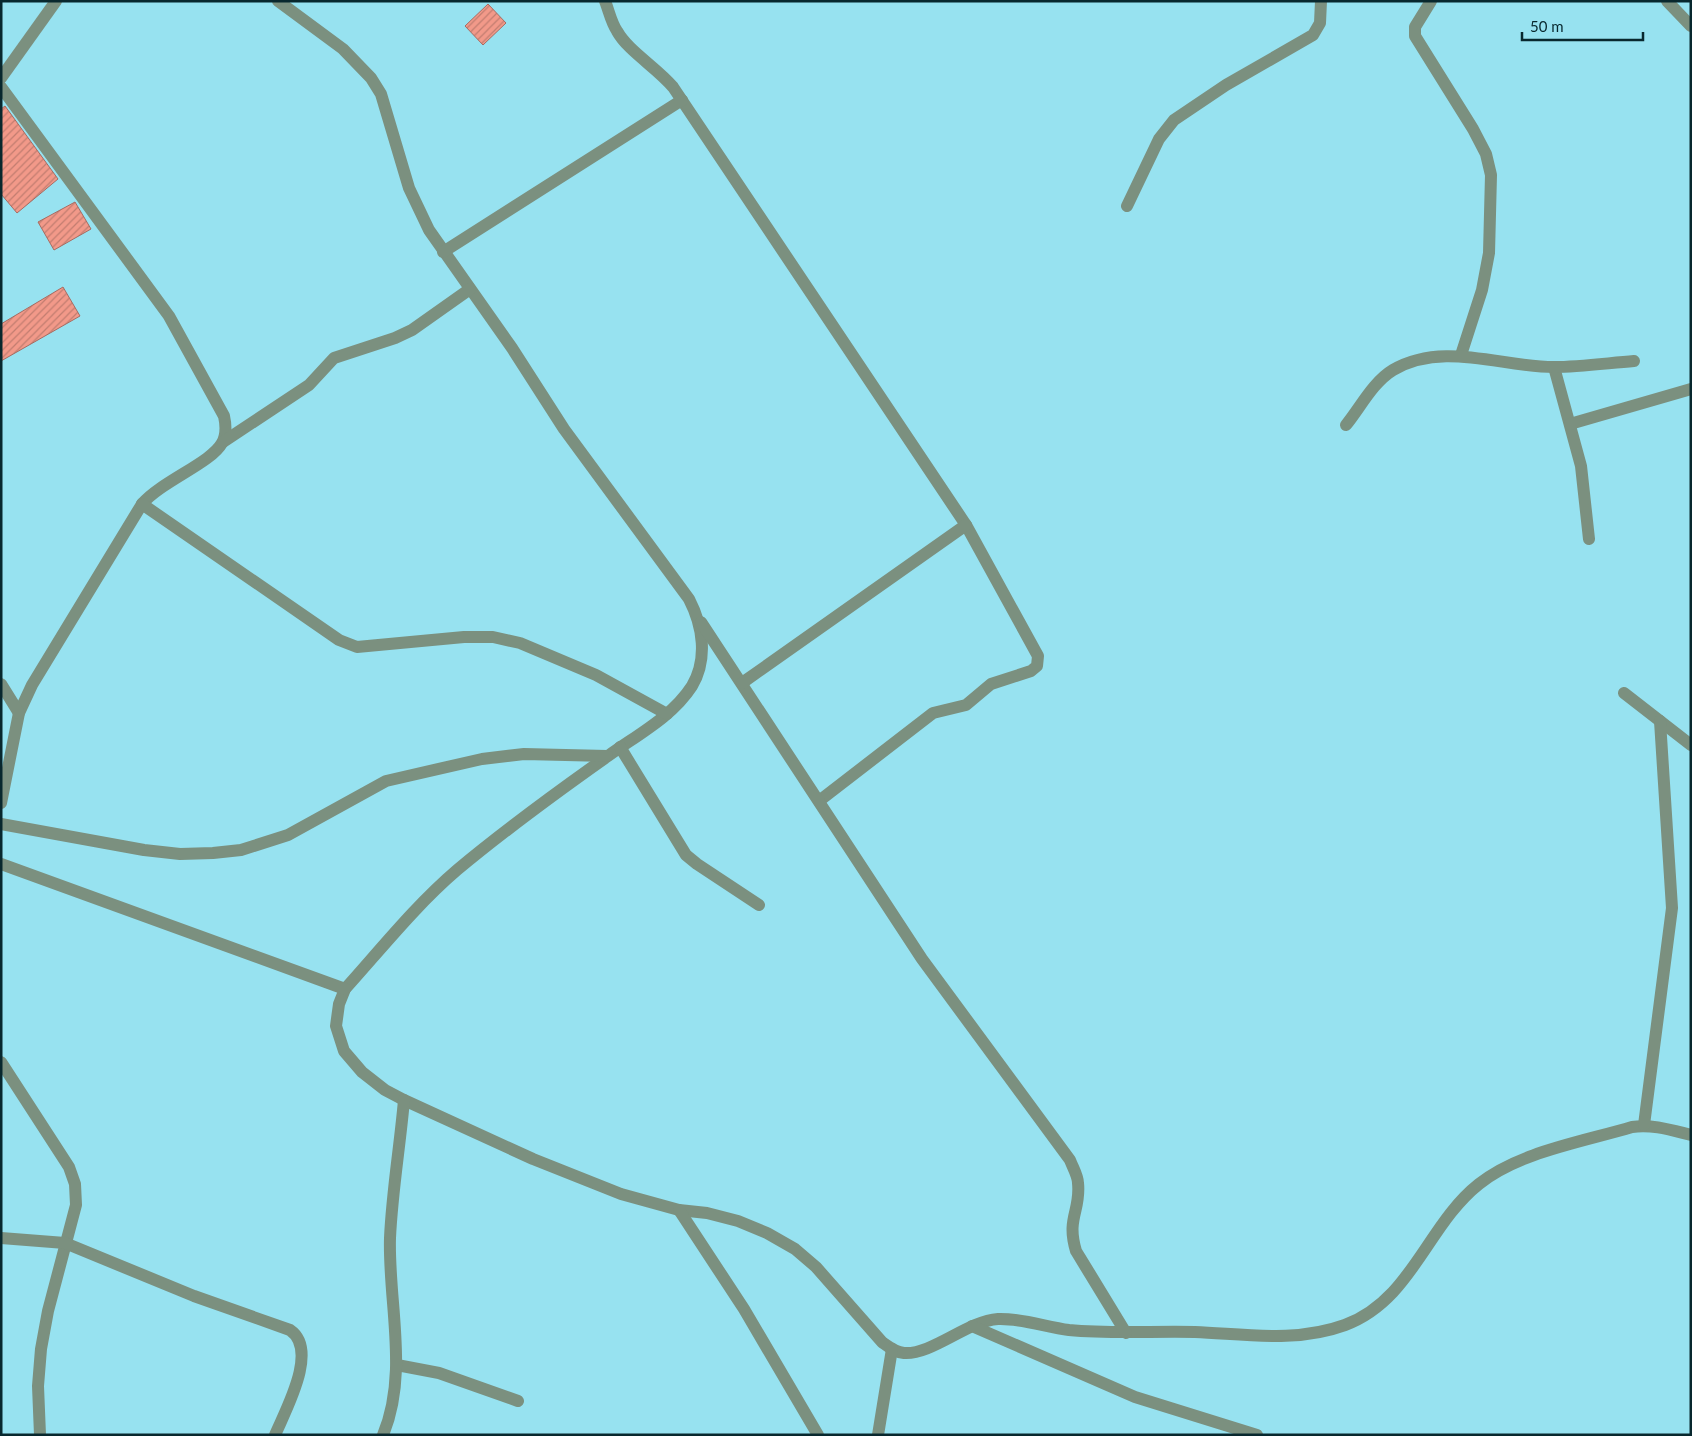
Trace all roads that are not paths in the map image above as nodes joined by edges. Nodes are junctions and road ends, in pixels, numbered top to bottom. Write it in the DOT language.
graph roads {
  1 [pos="56,1"];
  2 [pos="278,1"];
  3 [pos="605,1"];
  4 [pos="1321,1"];
  5 [pos="1431,1"];
  6 [pos="1667,1"];
  7 [pos="1691,26"];
  8 [pos="1,78"];
  9 [pos="1,87"];
  10 [pos="682,100"];
  11 [pos="1127,206"];
  12 [pos="443,252"];
  13 [pos="470,289"];
  14 [pos="1461,355"];
  15 [pos="1634,360"];
  16 [pos="1554,367"];
  17 [pos="1691,389"];
  18 [pos="1570,424"];
  19 [pos="1346,425"];
  20 [pos="223,442"];
  21 [pos="142,504"];
  22 [pos="966,525"];
  23 [pos="1588,539"];
  24 [pos="698,618"];
  25 [pos="742,683"];
  26 [pos="1,684"];
  27 [pos="1624,693"];
  28 [pos="19,713"];
  29 [pos="668,714"];
  30 [pos="1660,721"];
  31 [pos="1691,745"];
  32 [pos="620,747"];
  33 [pos="607,756"];
  34 [pos="819,801"];
  35 [pos="1,803"];
  36 [pos="1,824"];
  37 [pos="1,864"];
  38 [pos="759,905"];
  39 [pos="346,989"];
  40 [pos="1,1062"];
  41 [pos="404,1100"];
  42 [pos="1644,1125"];
  43 [pos="1691,1135"];
  44 [pos="679,1210"];
  45 [pos="1,1238"];
  46 [pos="65,1243"];
  47 [pos="972,1326"];
  48 [pos="1126,1333"];
  49 [pos="892,1349"];
  50 [pos="396,1365"];
  51 [pos="518,1401"];
  52 [pos="40,1435"];
  53 [pos="276,1435"];
  54 [pos="383,1435"];
  55 [pos="818,1435"];
  56 [pos="878,1435"];
  57 [pos="1257,1435"];
  1 -- 8 [label="street"];
  2 -- 12 [label="street"];
  3 -- 10 [label="street"];
  4 -- 11 [label="street"];
  5 -- 14 [label="street"];
  6 -- 7 [label="street"];
  9 -- 20 [label="street"];
  10 -- 12 [label="street"];
  10 -- 22 [label="street"];
  12 -- 13 [label="street"];
  13 -- 20 [label="street"];
  13 -- 24 [label="street"];
  14 -- 16 [label="street"];
  14 -- 19 [label="street"];
  15 -- 16 [label="street"];
  16 -- 18 [label="street"];
  17 -- 18 [label="street"];
  18 -- 23 [label="street"];
  20 -- 21 [label="street"];
  21 -- 28 [label="street"];
  21 -- 29 [label="street"];
  22 -- 25 [label="street"];
  22 -- 34 [label="street"];
  24 -- 25 [label="street"];
  24 -- 29 [label="street"];
  25 -- 34 [label="street"];
  26 -- 28 [label="street"];
  27 -- 30 [label="street"];
  28 -- 35 [label="street"];
  29 -- 32 [label="street"];
  30 -- 31 [label="street"];
  30 -- 42 [label="street"];
  32 -- 33 [label="street"];
  32 -- 38 [label="street"];
  33 -- 36 [label="street"];
  33 -- 39 [label="street"];
  34 -- 48 [label="street"];
  37 -- 39 [label="street"];
  39 -- 41 [label="street"];
  40 -- 46 [label="street"];
  41 -- 44 [label="street"];
  41 -- 50 [label="street"];
  42 -- 43 [label="street"];
  42 -- 48 [label="street"];
  44 -- 49 [label="street"];
  44 -- 55 [label="street"];
  45 -- 46 [label="street"];
  46 -- 52 [label="street"];
  46 -- 53 [label="street"];
  47 -- 48 [label="street"];
  47 -- 49 [label="street"];
  47 -- 57 [label="street"];
  49 -- 56 [label="street"];
  50 -- 51 [label="street"];
  50 -- 54 [label="street"];
}
